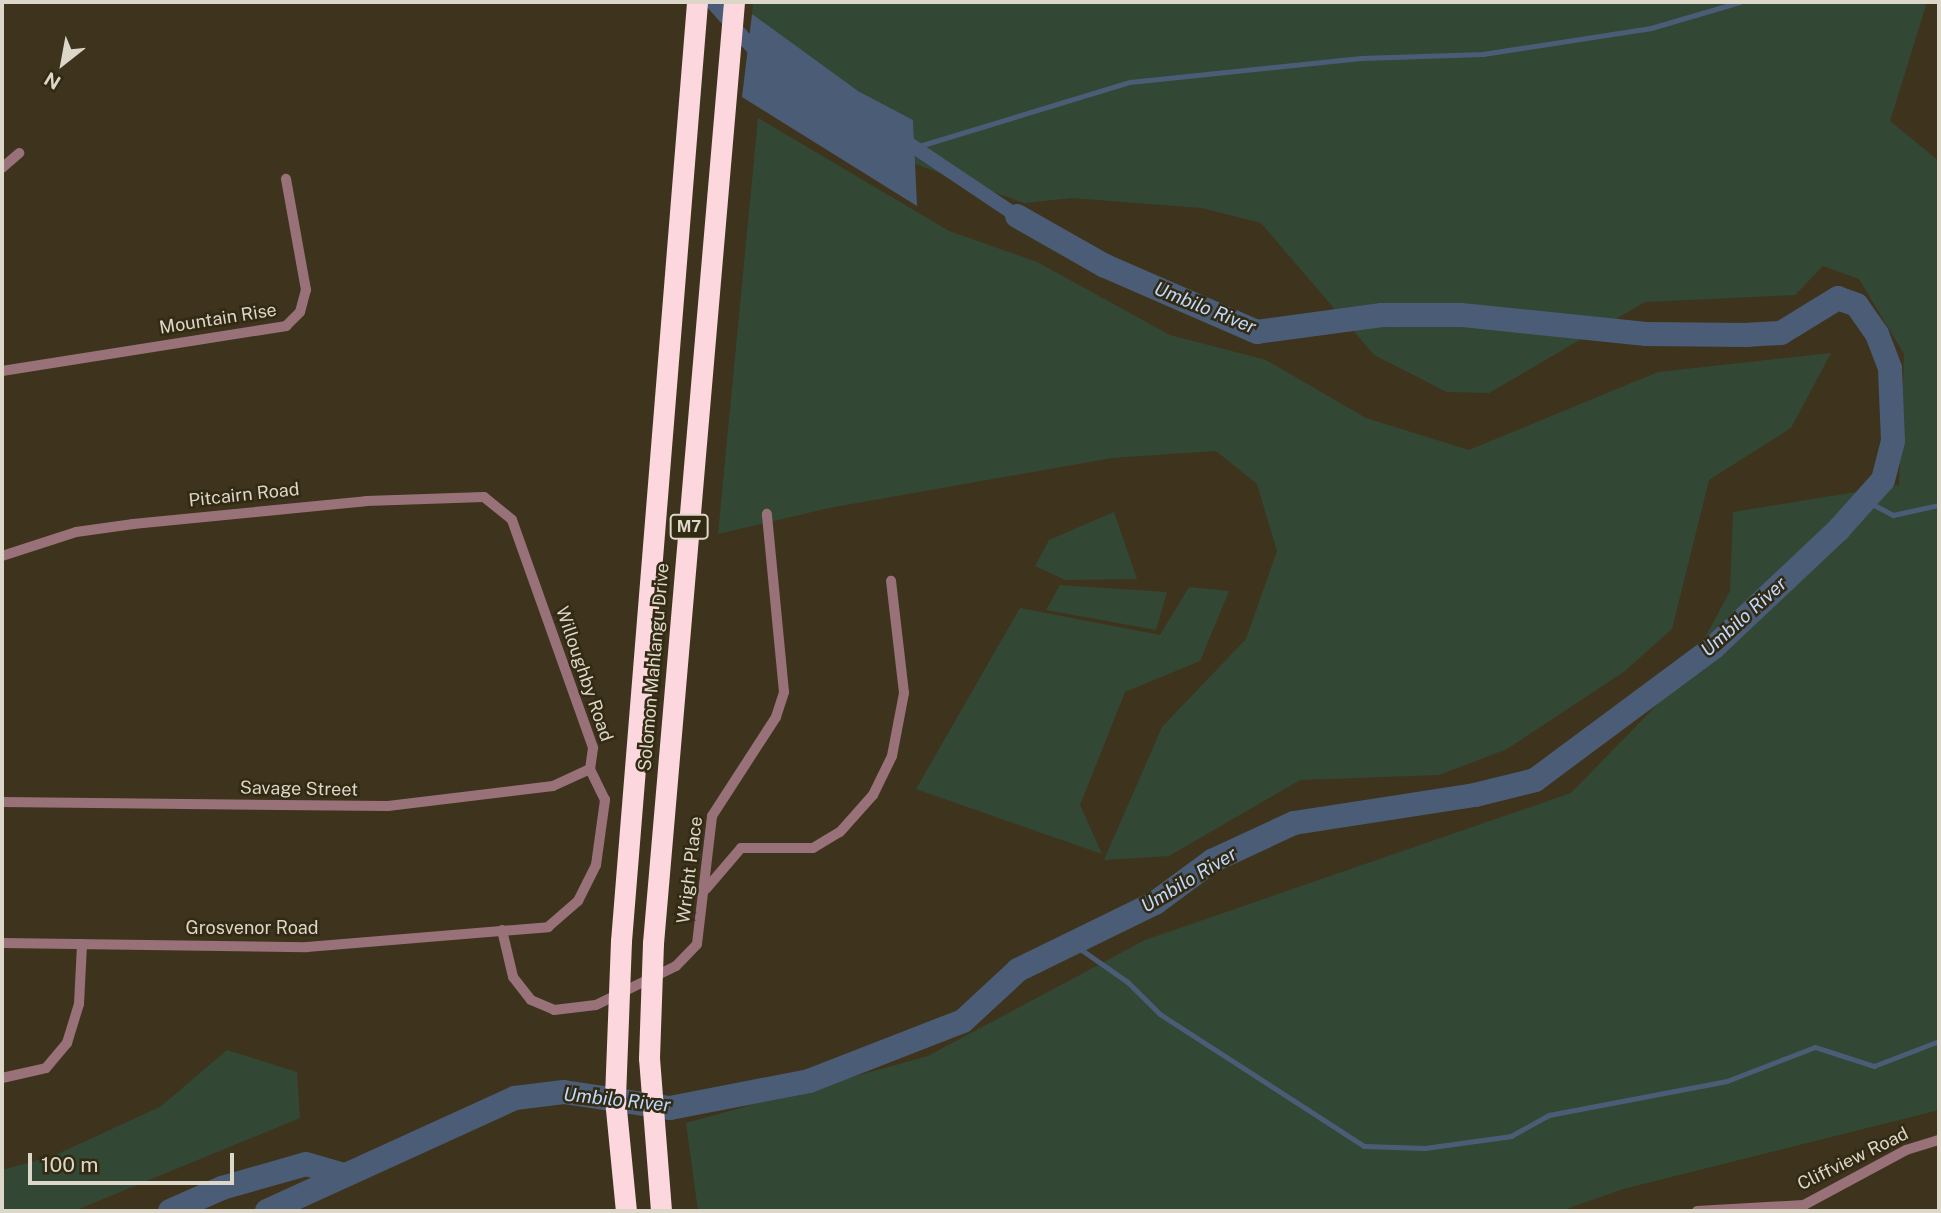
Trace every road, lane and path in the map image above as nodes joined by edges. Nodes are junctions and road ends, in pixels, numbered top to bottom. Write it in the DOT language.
graph roads {
  1 [pos="697,2"];
  2 [pos="734,2"];
  3 [pos="19,153"];
  4 [pos="2,168"];
  5 [pos="286,179"];
  6 [pos="2,371"];
  7 [pos="493,501"];
  8 [pos="768,514"];
  9 [pos="2,556"];
  10 [pos="891,581"];
  11 [pos="590,769"];
  12 [pos="2,802"];
  13 [pos="706,889"];
  14 [pos="502,930"];
  15 [pos="2,943"];
  16 [pos="82,944"];
  17 [pos="2,1078"];
  18 [pos="1939,1140"];
  19 [pos="626,1211"];
  20 [pos="662,1211"];
  21 [pos="1697,1211"];
  1 -- 19 [label="highway, Solomon Mahlangu Drive / M7, bridge"];
  2 -- 20 [label="highway, Solomon Mahlangu Drive / M7, bridge"];
  3 -- 4 [label="street"];
  5 -- 6 [label="street, Mountain Rise"];
  7 -- 9 [label="street, Pitcairn Road"];
  7 -- 11 [label="street, Willoughby Road"];
  8 -- 13 [label="street, Wright Place"];
  10 -- 13 [label="street"];
  11 -- 12 [label="street, Savage Street"];
  11 -- 14 [label="street, Willoughby Road"];
  13 -- 14 [label="street, Wright Place"];
  14 -- 16 [label="street, Grosvenor Road"];
  15 -- 16 [label="street, Grosvenor Road"];
  16 -- 17 [label="street"];
  18 -- 21 [label="street, Cliffview Road"];
}
